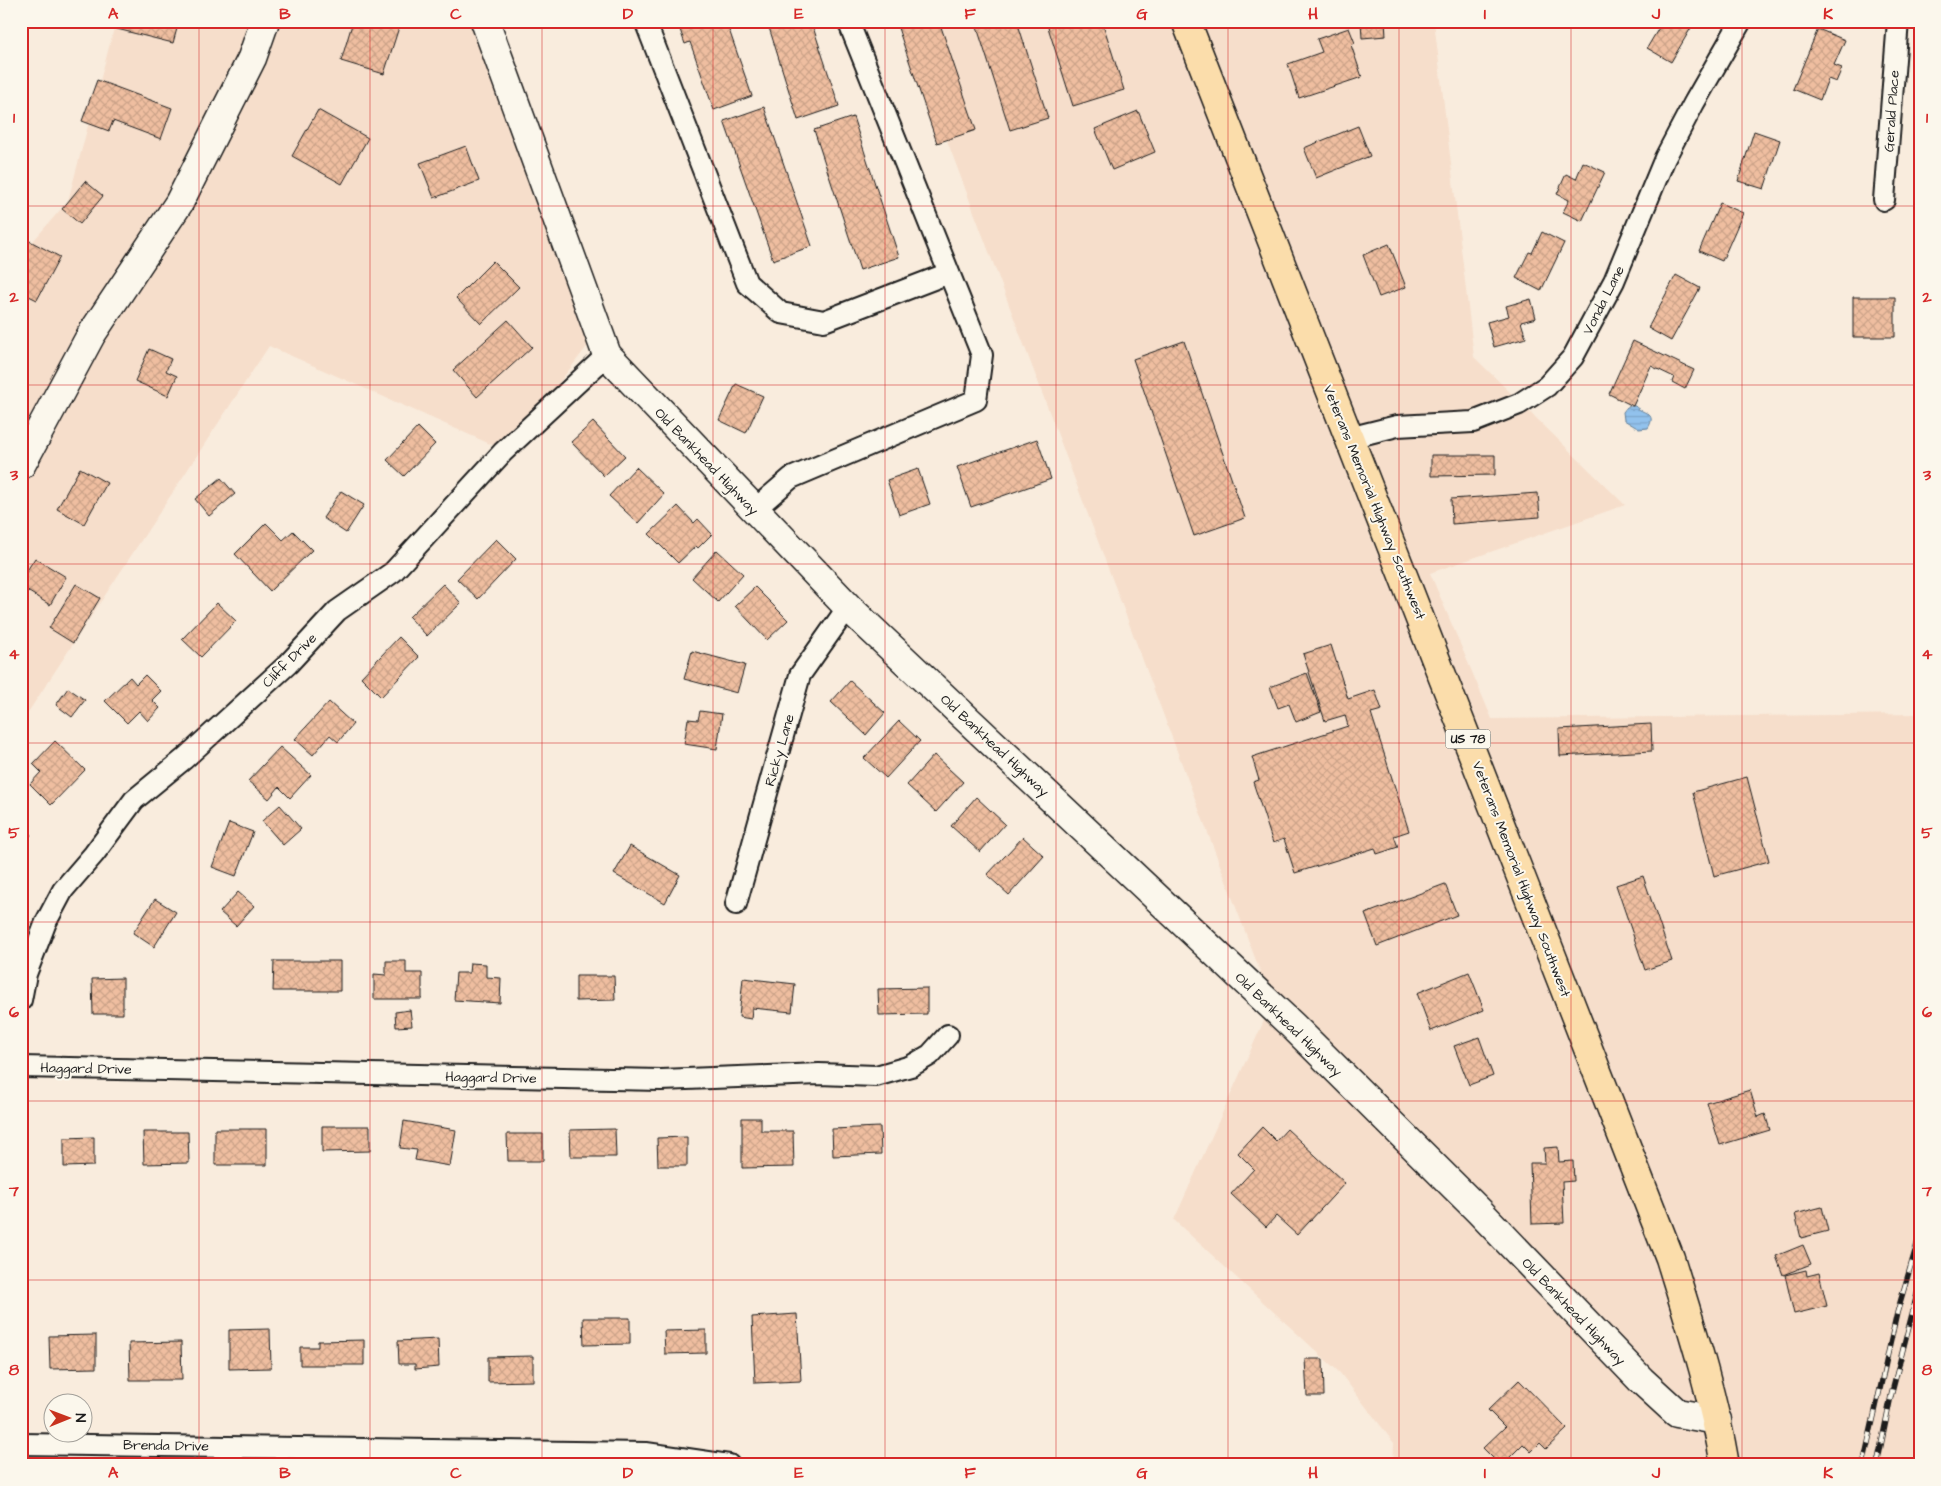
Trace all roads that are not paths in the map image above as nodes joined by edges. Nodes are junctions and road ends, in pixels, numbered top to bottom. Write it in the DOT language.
graph roads {
  1 [pos="265,21"];
  2 [pos="485,21"];
  3 [pos="645,21"];
  4 [pos="848,21"];
  5 [pos="1186,21"];
  6 [pos="1742,21"];
  7 [pos="1898,21"];
  8 [pos="1884,200"];
  9 [pos="949,273"];
  10 [pos="607,355"];
  11 [pos="1349,438"];
  12 [pos="21,465"];
  13 [pos="754,510"];
  14 [pos="848,607"];
  15 [pos="736,904"];
  16 [pos="21,1000"];
  17 [pos="948,1035"];
  18 [pos="21,1067"];
  19 [pos="1717,1420"];
  20 [pos="21,1444"];
  21 [pos="729,1465"];
  22 [pos="1725,1465"];
  1 -- 12 [label="street"];
  2 -- 10 [label="street, Old Bankhead Highway"];
  3 -- 9 [label="street"];
  4 -- 9 [label="street"];
  5 -- 11 [label="main road, Veterans Memorial Highway Southwest / US 78"];
  6 -- 11 [label="street, Vonda Lane"];
  7 -- 8 [label="street, Gerald Place"];
  9 -- 13 [label="street"];
  10 -- 13 [label="street, Old Bankhead Highway"];
  10 -- 16 [label="street, Cliff Drive"];
  11 -- 19 [label="main road, Veterans Memorial Highway Southwest / US 78"];
  13 -- 14 [label="street, Old Bankhead Highway"];
  14 -- 15 [label="street, Ricky Lane"];
  14 -- 19 [label="street, Old Bankhead Highway"];
  17 -- 18 [label="street, Haggard Drive"];
  19 -- 22 [label="main road, Veterans Memorial Highway Southwest / US 78"];
  20 -- 21 [label="street, Brenda Drive"];
}
